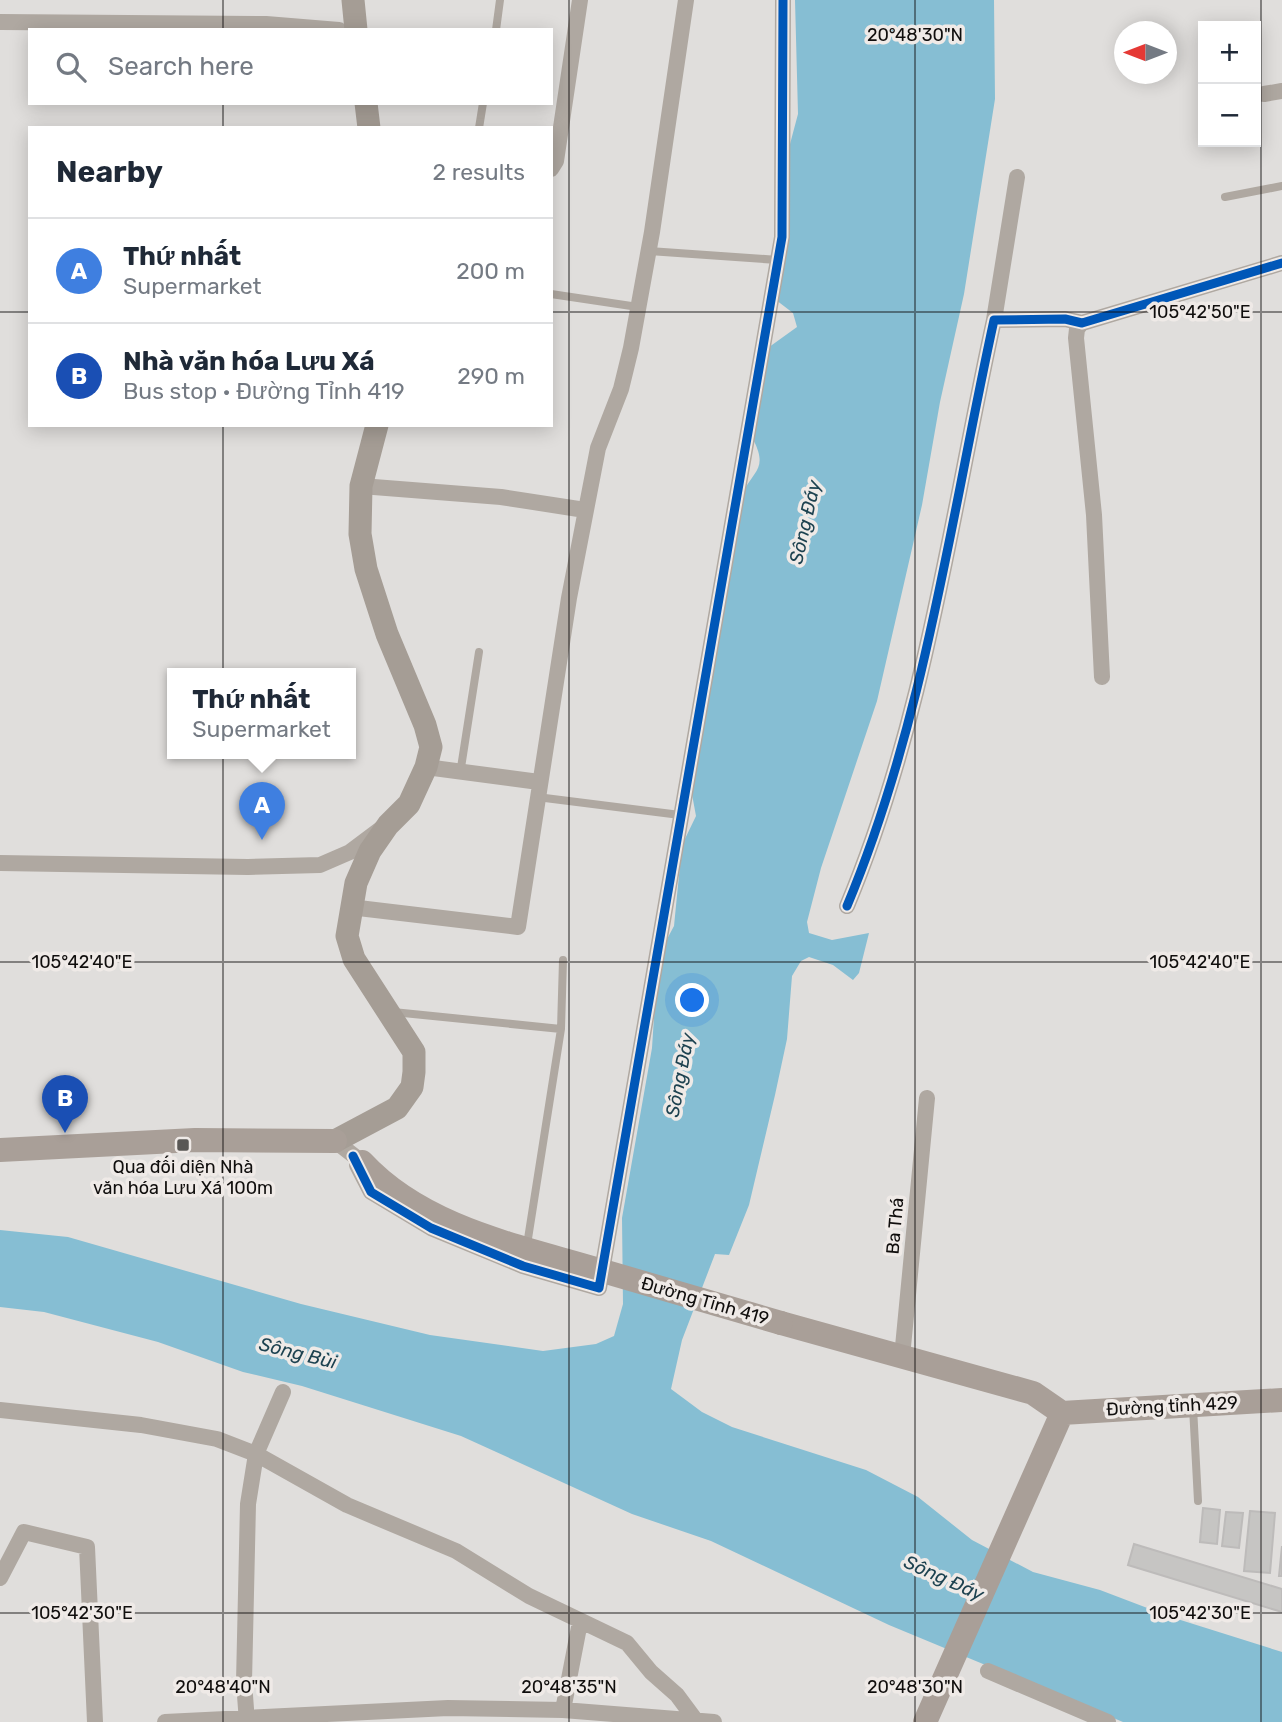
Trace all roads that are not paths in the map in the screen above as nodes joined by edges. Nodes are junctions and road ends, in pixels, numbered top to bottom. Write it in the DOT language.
graph roads {
  1 [pos="354,0"];
  2 [pos="500,0"];
  3 [pos="580,0"];
  4 [pos="686,0"];
  5 [pos="783,0"];
  6 [pos="0,22"];
  7 [pos="315,28"];
  8 [pos="356,28"];
  9 [pos="496,28"];
  10 [pos="1282,91"];
  11 [pos="1264,94"];
  12 [pos="366,105"];
  13 [pos="483,105"];
  14 [pos="369,126"];
  15 [pos="479,126"];
  16 [pos="553,166"];
  17 [pos="1017,177"];
  18 [pos="1282,186"];
  19 [pos="1226,197"];
  20 [pos="649,251"];
  21 [pos="778,260"];
  22 [pos="1282,262"];
  23 [pos="553,295"];
  24 [pos="638,307"];
  25 [pos="994,320"];
  26 [pos="1089,321"];
  27 [pos="376,427"];
  28 [pos="361,486"];
  29 [pos="585,510"];
  30 [pos="479,652"];
  31 [pos="1102,677"];
  32 [pos="426,767"];
  33 [pos="460,774"];
  34 [pos="537,789"];
  35 [pos="680,815"];
  36 [pos="388,825"];
  37 [pos="0,863"];
  38 [pos="350,906"];
  39 [pos="847,906"];
  40 [pos="563,960"];
  41 [pos="387,1011"];
  42 [pos="561,1029"];
  43 [pos="927,1098"];
  44 [pos="0,1150"];
  45 [pos="350,1153"];
  46 [pos="523,1266"];
  47 [pos="902,1357"];
  48 [pos="283,1392"];
  49 [pos="1282,1401"];
  50 [pos="1192,1404"];
  51 [pos="0,1410"];
  52 [pos="1062,1413"];
  53 [pos="256,1454"];
  54 [pos="1198,1501"];
  55 [pos="0,1577"];
  56 [pos="580,1622"];
  57 [pos="988,1671"];
  58 [pos="563,1710"];
  59 [pos="408,1716"];
  60 [pos="927,1717"];
  61 [pos="247,1720"];
  62 [pos="697,1721"];
  63 [pos="95,1722"];
  64 [pos="165,1722"];
  65 [pos="714,1722"];
  66 [pos="1108,1722"];
  1 -- 8 [label="street"];
  2 -- 9 [label="lane"];
  3 -- 16 [label="street"];
  4 -- 20 [label="street"];
  5 -- 21 [label="street"];
  6 -- 7 [label="street"];
  10 -- 11 [label="street"];
  12 -- 14 [label="street"];
  13 -- 15 [label="lane"];
  17 -- 25 [label="street"];
  18 -- 19 [label="lane"];
  20 -- 21 [label="lane"];
  20 -- 24 [label="street"];
  21 -- 35 [label="street"];
  22 -- 26 [label="street"];
  23 -- 24 [label="lane"];
  24 -- 29 [label="street"];
  25 -- 26 [label="street"];
  25 -- 39 [label="street"];
  26 -- 31 [label="street"];
  27 -- 28 [label="street"];
  28 -- 29 [label="street"];
  28 -- 32 [label="street"];
  29 -- 34 [label="street"];
  30 -- 33 [label="lane"];
  32 -- 33 [label="street"];
  32 -- 36 [label="street"];
  33 -- 34 [label="street"];
  34 -- 35 [label="lane"];
  34 -- 38 [label="street"];
  35 -- 46 [label="street"];
  36 -- 37 [label="street"];
  36 -- 38 [label="street"];
  38 -- 41 [label="street"];
  40 -- 42 [label="lane"];
  41 -- 42 [label="lane"];
  41 -- 45 [label="street"];
  42 -- 46 [label="lane"];
  43 -- 47 [label="street, Ba Thá"];
  44 -- 45 [label="main road"];
  45 -- 46 [label="street"];
  45 -- 47 [label="main road, Đường Tỉnh 419, bridge"];
  47 -- 52 [label="main road, Đường Tỉnh 419"];
  48 -- 53 [label="street"];
  49 -- 50 [label="main road, Đường tỉnh 429"];
  50 -- 52 [label="main road, Đường tỉnh 429"];
  50 -- 54 [label="lane"];
  51 -- 53 [label="street"];
  52 -- 60 [label="main road"];
  53 -- 56 [label="street"];
  53 -- 61 [label="street"];
  55 -- 63 [label="street"];
  56 -- 58 [label="street"];
  56 -- 62 [label="street"];
  57 -- 66 [label="street"];
  58 -- 59 [label="street"];
  58 -- 62 [label="street"];
  59 -- 61 [label="street"];
  61 -- 64 [label="street"];
  62 -- 65 [label="street"];
}
